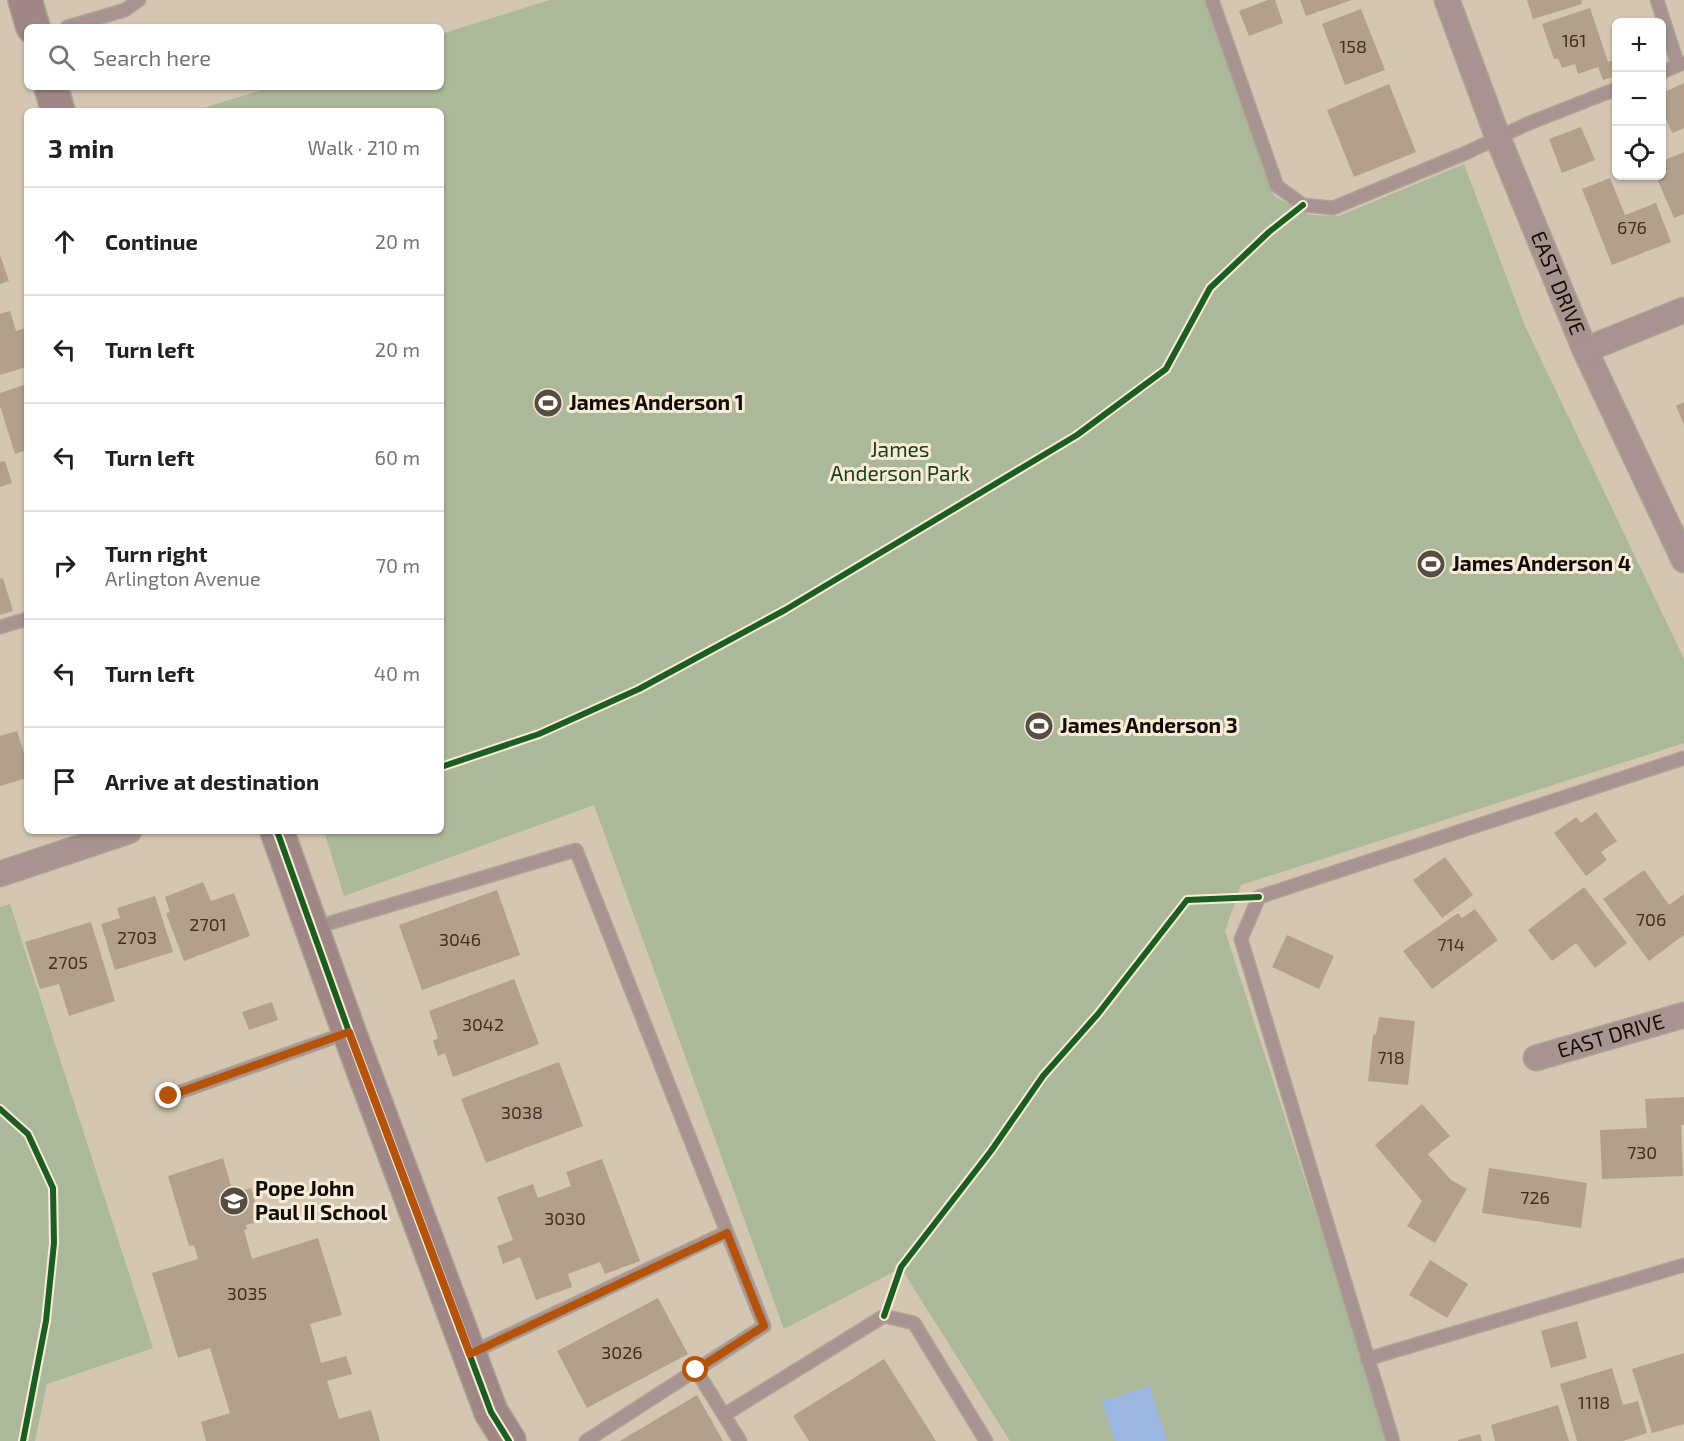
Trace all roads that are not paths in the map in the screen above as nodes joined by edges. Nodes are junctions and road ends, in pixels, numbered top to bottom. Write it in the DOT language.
graph roads {
  1 [pos="25,0"];
  2 [pos="139,0"];
  3 [pos="1212,0"];
  4 [pos="1447,0"];
  5 [pos="1657,0"];
  6 [pos="32,24"];
  7 [pos="78,24"];
  8 [pos="1681,64"];
  9 [pos="1666,70"];
  10 [pos="52,90"];
  11 [pos="1612,91"];
  12 [pos="57,108"];
  13 [pos="1498,138"];
  14 [pos="1684,310"];
  15 [pos="1585,350"];
  16 [pos="1684,560"];
  17 [pos="24,620"];
  18 [pos="0,627"];
  19 [pos="1684,758"];
  20 [pos="120,834"];
  21 [pos="279,834"];
  22 [pos="0,874"];
  23 [pos="312,928"];
  24 [pos="1684,1015"];
  25 [pos="349,1032"];
  26 [pos="1536,1058"];
  27 [pos="169,1096"];
  28 [pos="727,1233"];
  29 [pos="1684,1265"];
  30 [pos="470,1354"];
  31 [pos="1367,1359"];
  32 [pos="696,1370"];
  33 [pos="724,1414"];
  34 [pos="509,1441"];
  35 [pos="586,1441"];
  36 [pos="740,1441"];
  37 [pos="986,1441"];
  38 [pos="1393,1441"];
  1 -- 6 [label="street"];
  2 -- 7 [label="lane"];
  3 -- 13 [label="lane"];
  4 -- 13 [label="street, EAST DRIVE"];
  5 -- 8 [label="lane"];
  8 -- 9 [label="lane"];
  10 -- 12 [label="street"];
  11 -- 13 [label="lane"];
  13 -- 15 [label="street, EAST DRIVE"];
  14 -- 15 [label="street"];
  15 -- 16 [label="street, EAST DRIVE"];
  17 -- 18 [label="lane"];
  19 -- 31 [label="lane"];
  20 -- 22 [label="street"];
  21 -- 23 [label="street"];
  23 -- 25 [label="street"];
  23 -- 28 [label="lane"];
  24 -- 26 [label="street, EAST DRIVE"];
  25 -- 27 [label="lane"];
  25 -- 30 [label="street"];
  28 -- 30 [label="lane"];
  28 -- 32 [label="lane"];
  29 -- 31 [label="lane"];
  30 -- 34 [label="street"];
  31 -- 38 [label="lane"];
  32 -- 33 [label="lane"];
  32 -- 35 [label="lane"];
  33 -- 36 [label="lane"];
  33 -- 37 [label="lane"];
}
